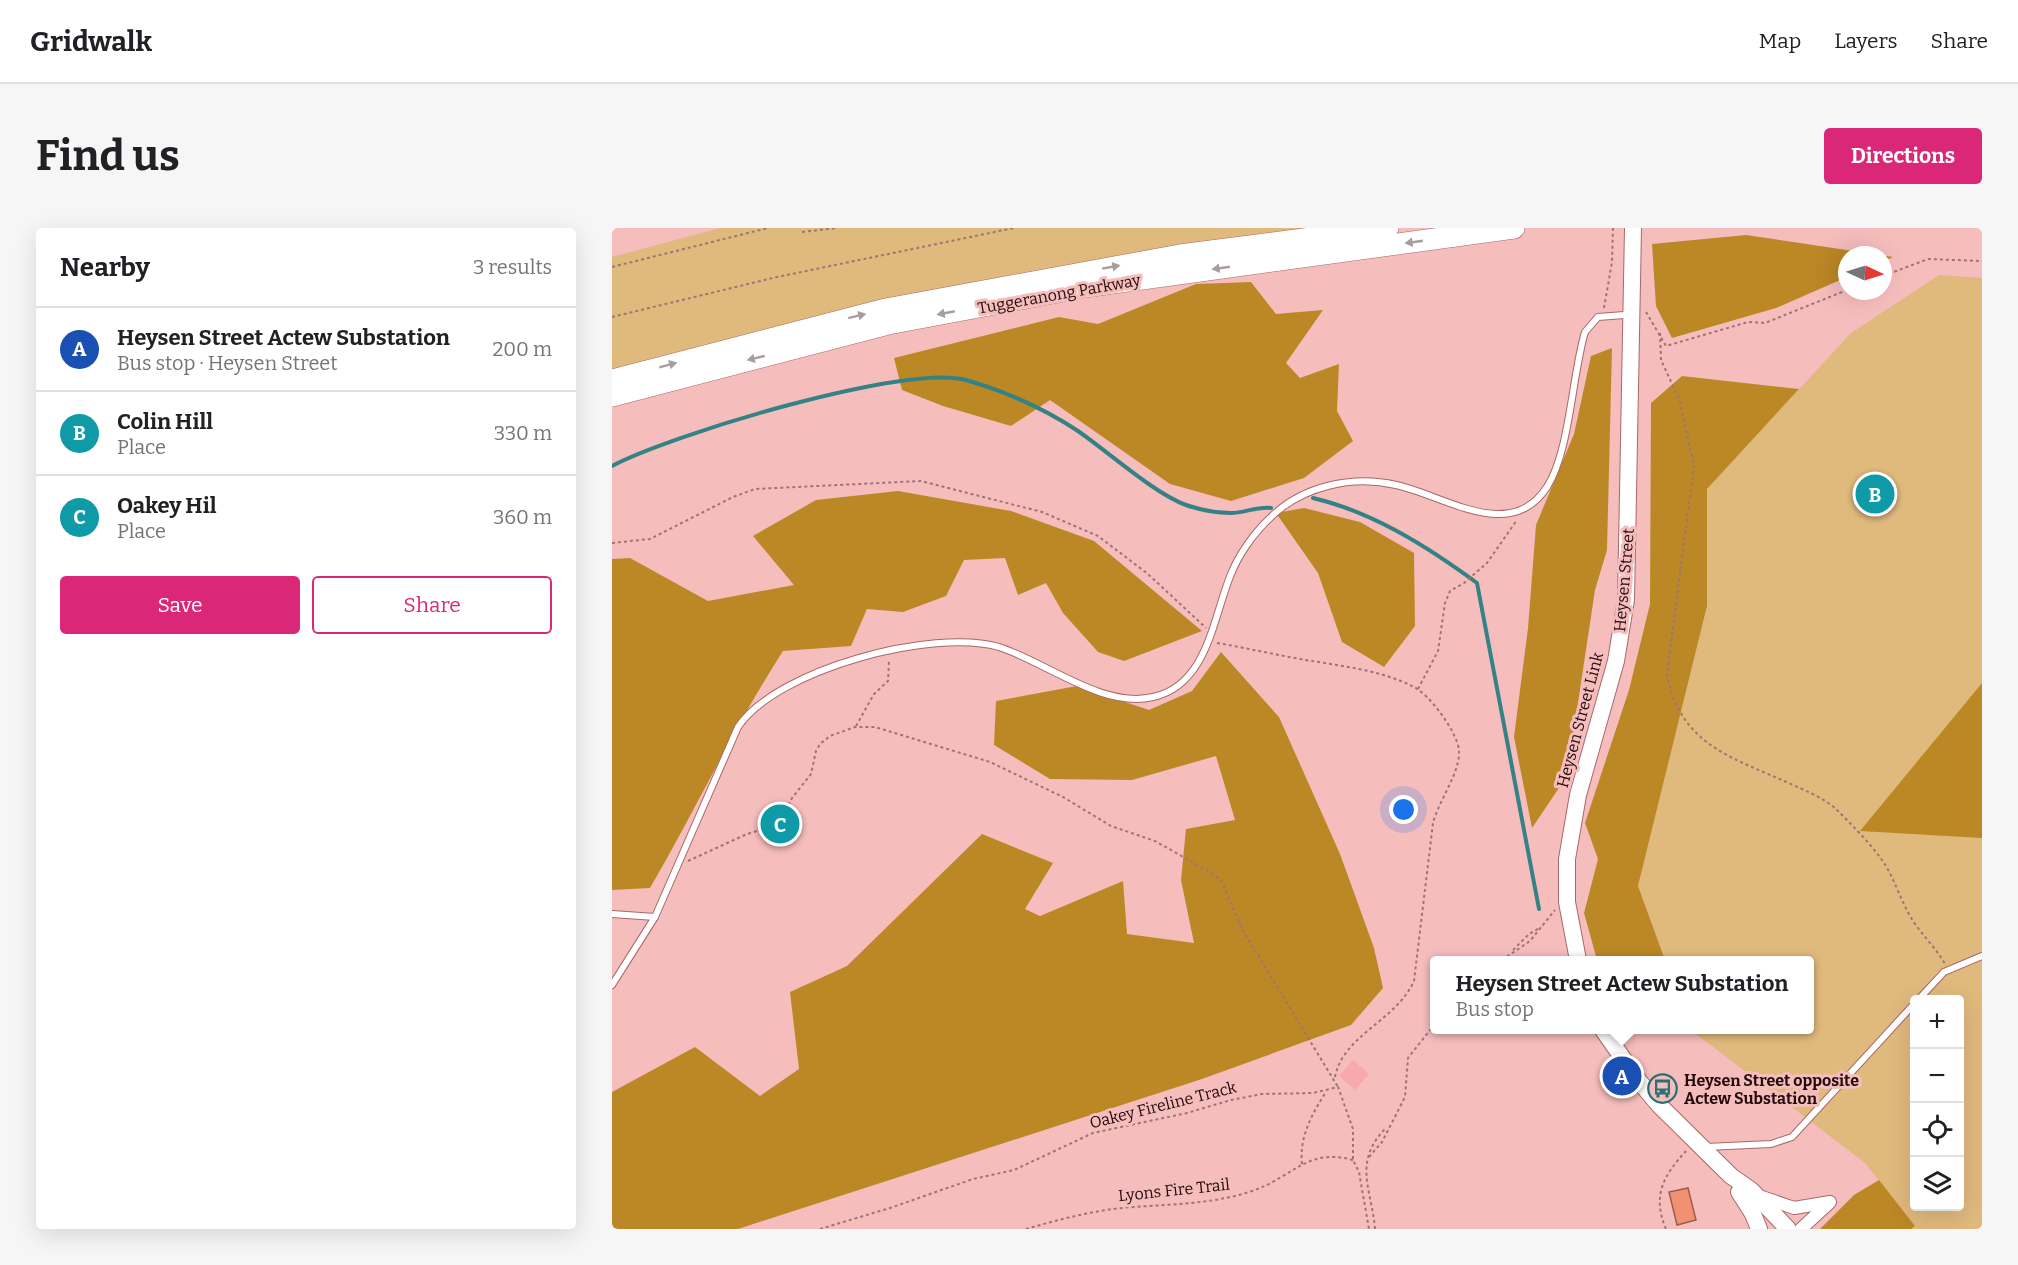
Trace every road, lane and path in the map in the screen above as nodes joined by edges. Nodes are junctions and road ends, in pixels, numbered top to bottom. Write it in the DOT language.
graph roads {
  1 [pos="768,228"];
  2 [pos="837,228"];
  3 [pos="1014,228"];
  4 [pos="1388,228"];
  5 [pos="1514,228"];
  6 [pos="1613,228"];
  7 [pos="1633,228"];
  8 [pos="802,232"];
  9 [pos="1982,261"];
  10 [pos="612,267"];
  11 [pos="1892,273"];
  12 [pos="1838,294"];
  13 [pos="1632,310"];
  14 [pos="1603,315"];
  15 [pos="612,317"];
  16 [pos="1660,333"];
  17 [pos="612,380"];
  18 [pos="612,396"];
  19 [pos="1522,509"];
  20 [pos="612,543"];
  21 [pos="1210,632"];
  22 [pos="1208,641"];
  23 [pos="886,652"];
  24 [pos="1418,689"];
  25 [pos="856,726"];
  26 [pos="677,866"];
  27 [pos="1557,904"];
  28 [pos="612,914"];
  29 [pos="655,917"];
  30 [pos="1543,926"];
  31 [pos="1512,952"];
  32 [pos="1507,956"];
  33 [pos="1577,956"];
  34 [pos="1982,956"];
  35 [pos="1949,969"];
  36 [pos="612,985"];
  37 [pos="1922,995"];
  38 [pos="1910,1008"];
  39 [pos="1430,1030"];
  40 [pos="1606,1034"];
  41 [pos="1335,1077"];
  42 [pos="1338,1087"];
  43 [pos="1327,1091"];
  44 [pos="1388,1126"];
  45 [pos="1699,1144"];
  46 [pos="1369,1157"];
  47 [pos="1353,1160"];
  48 [pos="1302,1164"];
  49 [pos="1745,1191"];
  50 [pos="820,1229"];
  51 [pos="1026,1229"];
  52 [pos="1369,1229"];
  53 [pos="1375,1229"];
  54 [pos="1666,1229"];
  55 [pos="1759,1229"];
  56 [pos="1774,1229"];
  57 [pos="1788,1229"];
  58 [pos="1801,1229"];
  1 -- 10 [label="path"];
  2 -- 8 [label="path"];
  3 -- 15 [label="path"];
  17 -- 4 [label="highway, Tuggeranong Parkway, one-way"];
  5 -- 18 [label="highway, Tuggeranong Parkway, one-way"];
  6 -- 14 [label="path"];
  7 -- 13 [label="main road, Heysen Street"];
  9 -- 11 [label="path"];
  12 -- 16 [label="path"];
  13 -- 14 [label="lane"];
  13 -- 16 [label="path"];
  13 -- 33 [label="main road, Heysen Street"];
  14 -- 19 [label="lane"];
  16 -- 35 [label="path"];
  19 -- 21 [label="lane"];
  19 -- 24 [label="path"];
  20 -- 21 [label="path"];
  21 -- 22 [label="lane"];
  22 -- 23 [label="lane"];
  22 -- 24 [label="path"];
  23 -- 25 [label="path"];
  23 -- 26 [label="lane"];
  24 -- 41 [label="path"];
  25 -- 26 [label="path"];
  25 -- 41 [label="path"];
  26 -- 29 [label="lane"];
  27 -- 30 [label="path"];
  28 -- 29 [label="lane"];
  29 -- 36 [label="lane"];
  30 -- 31 [label="path"];
  30 -- 31 [label="path"];
  31 -- 32 [label="path"];
  34 -- 35 [label="lane"];
  35 -- 37 [label="lane"];
  38 -- 45 [label="lane"];
  39 -- 44 [label="path"];
  40 -- 45 [label="main road"];
  41 -- 42 [label="path"];
  42 -- 43 [label="path, Oakey Fireline Track"];
  42 -- 47 [label="path"];
  43 -- 48 [label="path"];
  43 -- 50 [label="path, Oakey Fireline Track"];
  44 -- 46 [label="path"];
  44 -- 46 [label="path"];
  45 -- 49 [label="main road"];
  45 -- 54 [label="path"];
  46 -- 53 [label="path"];
  47 -- 48 [label="path, Lyons Fire Trail"];
  47 -- 52 [label="path"];
  48 -- 51 [label="path, Lyons Fire Trail"];
  49 -- 55 [label="main road"];
  49 -- 56 [label="main road"];
  49 -- 57 [label="main road"];
  49 -- 58 [label="street"];
}
